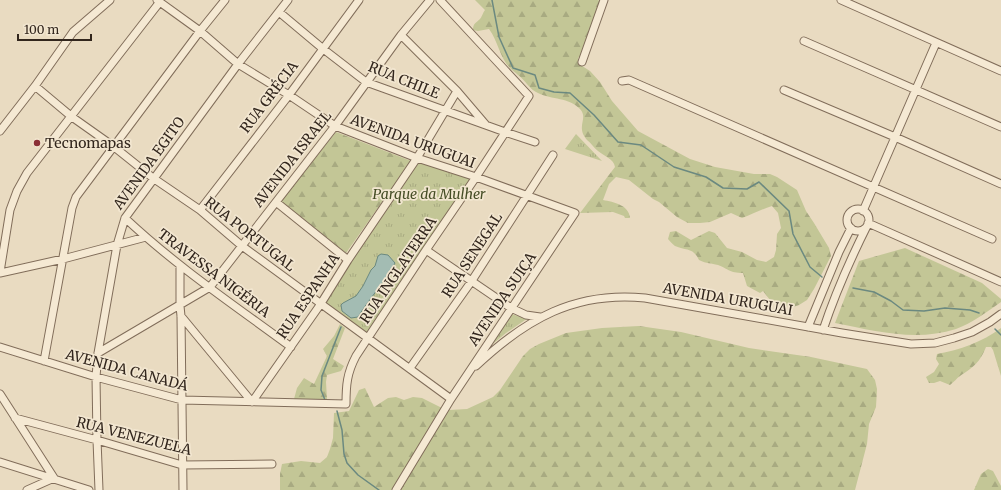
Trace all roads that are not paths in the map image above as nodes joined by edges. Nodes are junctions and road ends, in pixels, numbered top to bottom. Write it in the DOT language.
graph roads {
  1 [pos="110,0"];
  2 [pos="225,0"];
  3 [pos="288,0"];
  4 [pos="359,0"];
  5 [pos="430,0"];
  6 [pos="440,0"];
  7 [pos="603,0"];
  8 [pos="841,0"];
  9 [pos="158,1"];
  10 [pos="279,12"];
  11 [pos="200,31"];
  12 [pos="401,35"];
  13 [pos="804,41"];
  14 [pos="936,42"];
  15 [pos="322,48"];
  16 [pos="582,62"];
  17 [pos="238,64"];
  18 [pos="1001,71"];
  19 [pos="622,81"];
  20 [pos="366,82"];
  21 [pos="35,86"];
  22 [pos="916,89"];
  23 [pos="784,90"];
  24 [pos="457,91"];
  25 [pos="289,95"];
  26 [pos="445,111"];
  27 [pos="72,117"];
  28 [pos="486,125"];
  29 [pos="335,126"];
  30 [pos="1001,127"];
  31 [pos="0,131"];
  32 [pos="505,132"];
  33 [pos="895,137"];
  34 [pos="535,142"];
  35 [pos="113,146"];
  36 [pos="553,155"];
  37 [pos="417,158"];
  38 [pos="476,177"];
  39 [pos="153,178"];
  40 [pos="1001,184"];
  41 [pos="873,187"];
  42 [pos="526,196"];
  43 [pos="276,202"];
  44 [pos="200,210"];
  45 [pos="863,210"];
  46 [pos="575,213"];
  47 [pos="125,218"];
  48 [pos="868,225"];
  49 [pos="851,228"];
  50 [pos="146,238"];
  51 [pos="992,239"];
  52 [pos="117,245"];
  53 [pos="242,246"];
  54 [pos="426,250"];
  55 [pos="839,252"];
  56 [pos="851,258"];
  57 [pos="63,259"];
  58 [pos="348,260"];
  59 [pos="180,265"];
  60 [pos="0,273"];
  61 [pos="471,282"];
  62 [pos="1001,282"];
  63 [pos="210,287"];
  64 [pos="822,294"];
  65 [pos="834,298"];
  66 [pos="320,305"];
  67 [pos="180,306"];
  68 [pos="511,308"];
  69 [pos="1001,314"];
  70 [pos="181,316"];
  71 [pos="540,317"];
  72 [pos="808,327"];
  73 [pos="823,330"];
  74 [pos="367,339"];
  75 [pos="0,347"];
  76 [pos="291,347"];
  77 [pos="98,353"];
  78 [pos="44,361"];
  79 [pos="410,368"];
  80 [pos="466,376"];
  81 [pos="96,377"];
  82 [pos="0,394"];
  83 [pos="450,399"];
  84 [pos="182,400"];
  85 [pos="252,402"];
  86 [pos="346,404"];
  87 [pos="15,418"];
  88 [pos="97,440"];
  89 [pos="0,462"];
  90 [pos="182,464"];
  91 [pos="272,464"];
  92 [pos="54,478"];
  93 [pos="27,490"];
  94 [pos="89,490"];
  95 [pos="99,490"];
  96 [pos="183,490"];
  97 [pos="396,490"];
  1 -- 21 [label="street"];
  2 -- 11 [label="street"];
  3 -- 10 [label="street, AVENIDA EGITO"];
  4 -- 15 [label="street, RUA GRÉCIA"];
  5 -- 12 [label="street, AVENIDA ISRAEL"];
  6 -- 32 [label="street, RUA INGLATERRA"];
  7 -- 16 [label="street"];
  8 -- 14 [label="street"];
  9 -- 11 [label="street, AVENIDA URUGUAI"];
  9 -- 27 [label="street"];
  10 -- 15 [label="street, RUA CHILE"];
  10 -- 17 [label="street, AVENIDA EGITO"];
  11 -- 17 [label="street, AVENIDA URUGUAI"];
  11 -- 35 [label="street"];
  12 -- 20 [label="street, AVENIDA ISRAEL"];
  12 -- 24 [label="street"];
  13 -- 22 [label="street"];
  14 -- 18 [label="street"];
  14 -- 22 [label="street"];
  15 -- 20 [label="street, RUA CHILE"];
  15 -- 25 [label="street, RUA GRÉCIA"];
  17 -- 25 [label="street, AVENIDA URUGUAI"];
  17 -- 39 [label="street, AVENIDA EGITO"];
  19 -- 41 [label="street"];
  20 -- 26 [label="street, RUA CHILE"];
  20 -- 29 [label="street, AVENIDA ISRAEL"];
  21 -- 27 [label="street, RUA PORTUGAL"];
  21 -- 31 [label="street"];
  22 -- 30 [label="street"];
  22 -- 33 [label="street"];
  23 -- 33 [label="street"];
  24 -- 26 [label="street, RUA ESPANHA"];
  24 -- 28 [label="street"];
  25 -- 29 [label="street, AVENIDA URUGUAI"];
  25 -- 44 [label="street, RUA GRÉCIA"];
  26 -- 28 [label="street, RUA CHILE"];
  26 -- 37 [label="street, RUA ESPANHA"];
  27 -- 35 [label="street, RUA PORTUGAL"];
  27 -- 60 [label="street"];
  28 -- 32 [label="street, RUA CHILE"];
  29 -- 37 [label="street, AVENIDA URUGUAI"];
  29 -- 43 [label="street, AVENIDA ISRAEL"];
  32 -- 34 [label="street, RUA CHILE"];
  32 -- 38 [label="street, RUA INGLATERRA"];
  33 -- 40 [label="street"];
  33 -- 41 [label="street"];
  35 -- 39 [label="street, RUA PORTUGAL"];
  35 -- 57 [label="street"];
  36 -- 42 [label="street, RUA SENEGAL"];
  37 -- 38 [label="street, AVENIDA URUGUAI"];
  37 -- 58 [label="street, RUA ESPANHA"];
  38 -- 42 [label="street, AVENIDA URUGUAI"];
  38 -- 54 [label="street, RUA INGLATERRA"];
  39 -- 44 [label="street, RUA PORTUGAL"];
  39 -- 47 [label="street, AVENIDA EGITO"];
  41 -- 45 [label="street"];
  41 -- 51 [label="street"];
  42 -- 46 [label="street, AVENIDA URUGUAI"];
  42 -- 61 [label="street, RUA SENEGAL"];
  43 -- 53 [label="street, AVENIDA ISRAEL"];
  43 -- 58 [label="street"];
  44 -- 53 [label="street, RUA PORTUGAL"];
  45 -- 48 [label="street"];
  45 -- 49 [label="street"];
  46 -- 68 [label="street, AVENIDA SUIÇA"];
  47 -- 50 [label="street, TRAVESSA NIGÉRIA"];
  47 -- 52 [label="street, AVENIDA EGITO"];
  48 -- 49 [label="street"];
  48 -- 56 [label="street"];
  48 -- 62 [label="street"];
  49 -- 55 [label="street"];
  50 -- 52 [label="street"];
  50 -- 59 [label="street, TRAVESSA NIGÉRIA"];
  52 -- 57 [label="street"];
  52 -- 77 [label="street, AVENIDA EGITO"];
  53 -- 63 [label="street, AVENIDA ISRAEL"];
  53 -- 66 [label="street, RUA PORTUGAL"];
  54 -- 61 [label="street"];
  54 -- 74 [label="street, RUA INGLATERRA"];
  55 -- 56 [label="street"];
  55 -- 64 [label="street"];
  56 -- 65 [label="street"];
  57 -- 60 [label="street"];
  57 -- 78 [label="street"];
  58 -- 66 [label="street, RUA ESPANHA"];
  59 -- 63 [label="street, TRAVESSA NIGÉRIA"];
  59 -- 67 [label="street"];
  61 -- 68 [label="street"];
  61 -- 79 [label="street, RUA SENEGAL"];
  63 -- 67 [label="street, AVENIDA ISRAEL"];
  63 -- 76 [label="street, TRAVESSA NIGÉRIA"];
  64 -- 65 [label="street"];
  64 -- 72 [label="street"];
  65 -- 73 [label="street"];
  66 -- 74 [label="street, RUA PORTUGAL"];
  66 -- 76 [label="street, RUA ESPANHA"];
  67 -- 70 [label="street"];
  67 -- 77 [label="street, AVENIDA ISRAEL"];
  68 -- 71 [label="street"];
  68 -- 80 [label="street, AVENIDA SUIÇA"];
  69 -- 73 [label="street, AVENIDA URUGUAI"];
  70 -- 84 [label="street"];
  70 -- 85 [label="street"];
  71 -- 72 [label="street, AVENIDA URUGUAI"];
  71 -- 80 [label="street, AVENIDA URUGUAI"];
  72 -- 73 [label="street, AVENIDA URUGUAI"];
  74 -- 79 [label="street, RUA PORTUGAL"];
  74 -- 86 [label="street, RUA INGLATERRA"];
  75 -- 78 [label="street, AVENIDA CANADÁ"];
  76 -- 85 [label="street, RUA ESPANHA"];
  77 -- 81 [label="street, AVENIDA EGITO"];
  78 -- 81 [label="street, AVENIDA CANADÁ"];
  79 -- 83 [label="street, RUA PORTUGAL"];
  80 -- 83 [label="street, AVENIDA SUIÇA"];
  81 -- 84 [label="street, AVENIDA CANADÁ"];
  81 -- 88 [label="street, AVENIDA EGITO"];
  82 -- 87 [label="street"];
  83 -- 97 [label="street, AVENIDA SUIÇA"];
  84 -- 85 [label="street, AVENIDA CANADÁ"];
  84 -- 90 [label="street"];
  85 -- 86 [label="street, AVENIDA CANADÁ"];
  87 -- 88 [label="street, RUA VENEZUELA"];
  87 -- 92 [label="street"];
  88 -- 90 [label="street, RUA VENEZUELA"];
  88 -- 95 [label="street, AVENIDA EGITO"];
  89 -- 92 [label="street"];
  90 -- 91 [label="street, RUA VENEZUELA"];
  90 -- 96 [label="street"];
  92 -- 93 [label="street"];
  92 -- 94 [label="street"];
}
